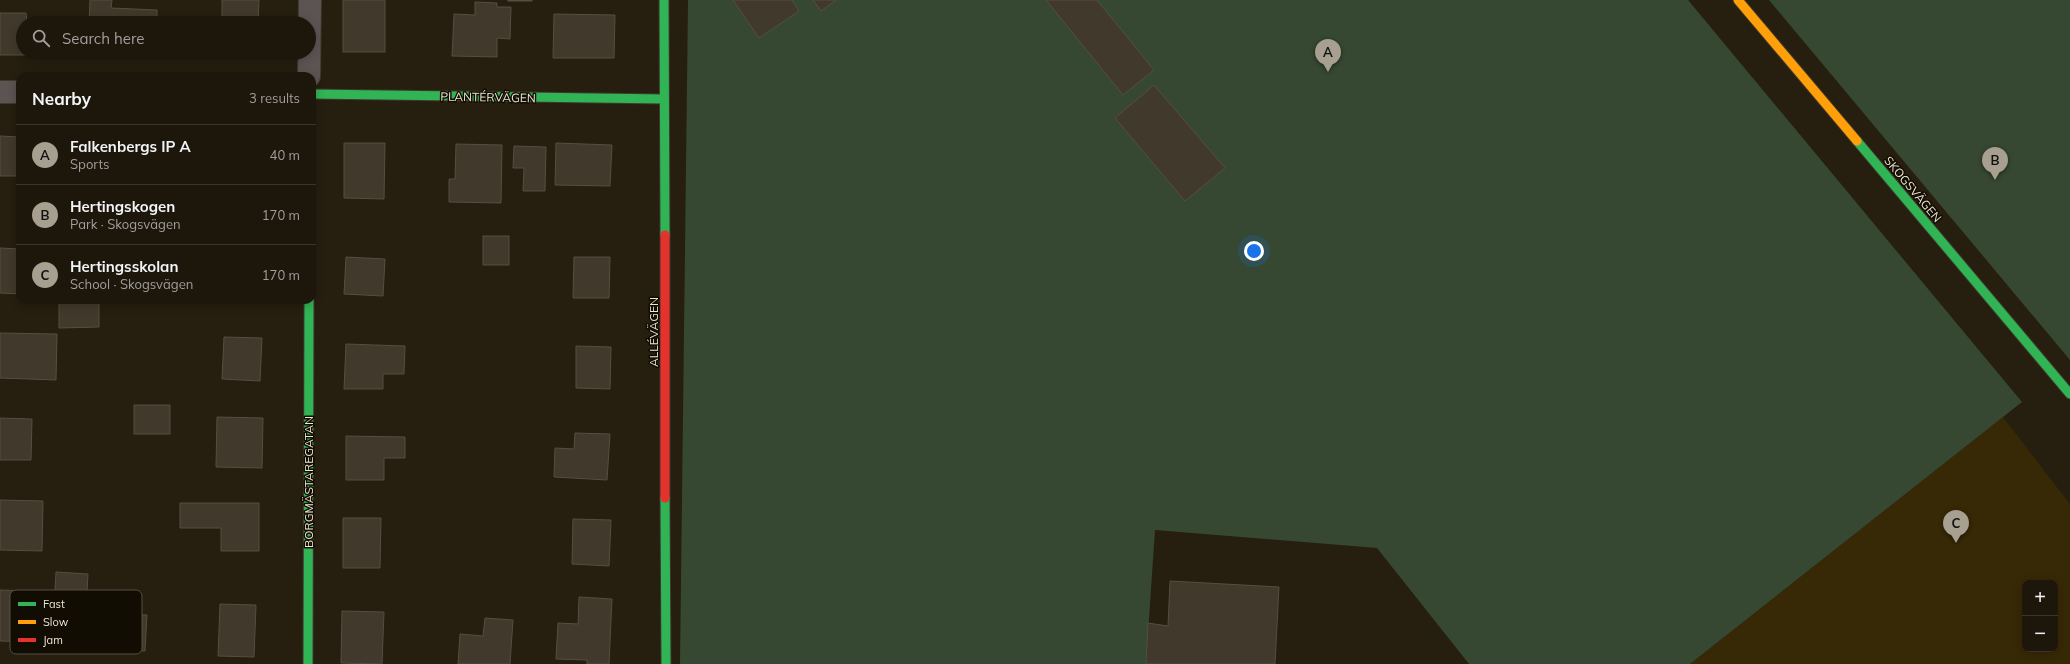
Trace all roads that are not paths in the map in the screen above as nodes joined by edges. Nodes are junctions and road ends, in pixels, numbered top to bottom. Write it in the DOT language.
graph roads {
  1 [pos="310,0"];
  2 [pos="664,0"];
  3 [pos="1738,0"];
  4 [pos="310,16"];
  5 [pos="310,60"];
  6 [pos="310,72"];
  7 [pos="0,92"];
  8 [pos="16,92"];
  9 [pos="316,94"];
  10 [pos="664,99"];
  11 [pos="309,304"];
  12 [pos="2070,394"];
  13 [pos="308,664"];
  14 [pos="666,664"];
  1 -- 4 [label="street"];
  2 -- 10 [label="street, ALLÉVÄGEN"];
  3 -- 12 [label="street, SKOGSVÄGEN"];
  5 -- 6 [label="street"];
  7 -- 8 [label="street"];
  9 -- 10 [label="street, PLANTÉRVÄGEN"];
  10 -- 14 [label="street, ALLÉVÄGEN"];
  11 -- 13 [label="street, BORGMÄSTAREGATAN"];
}
